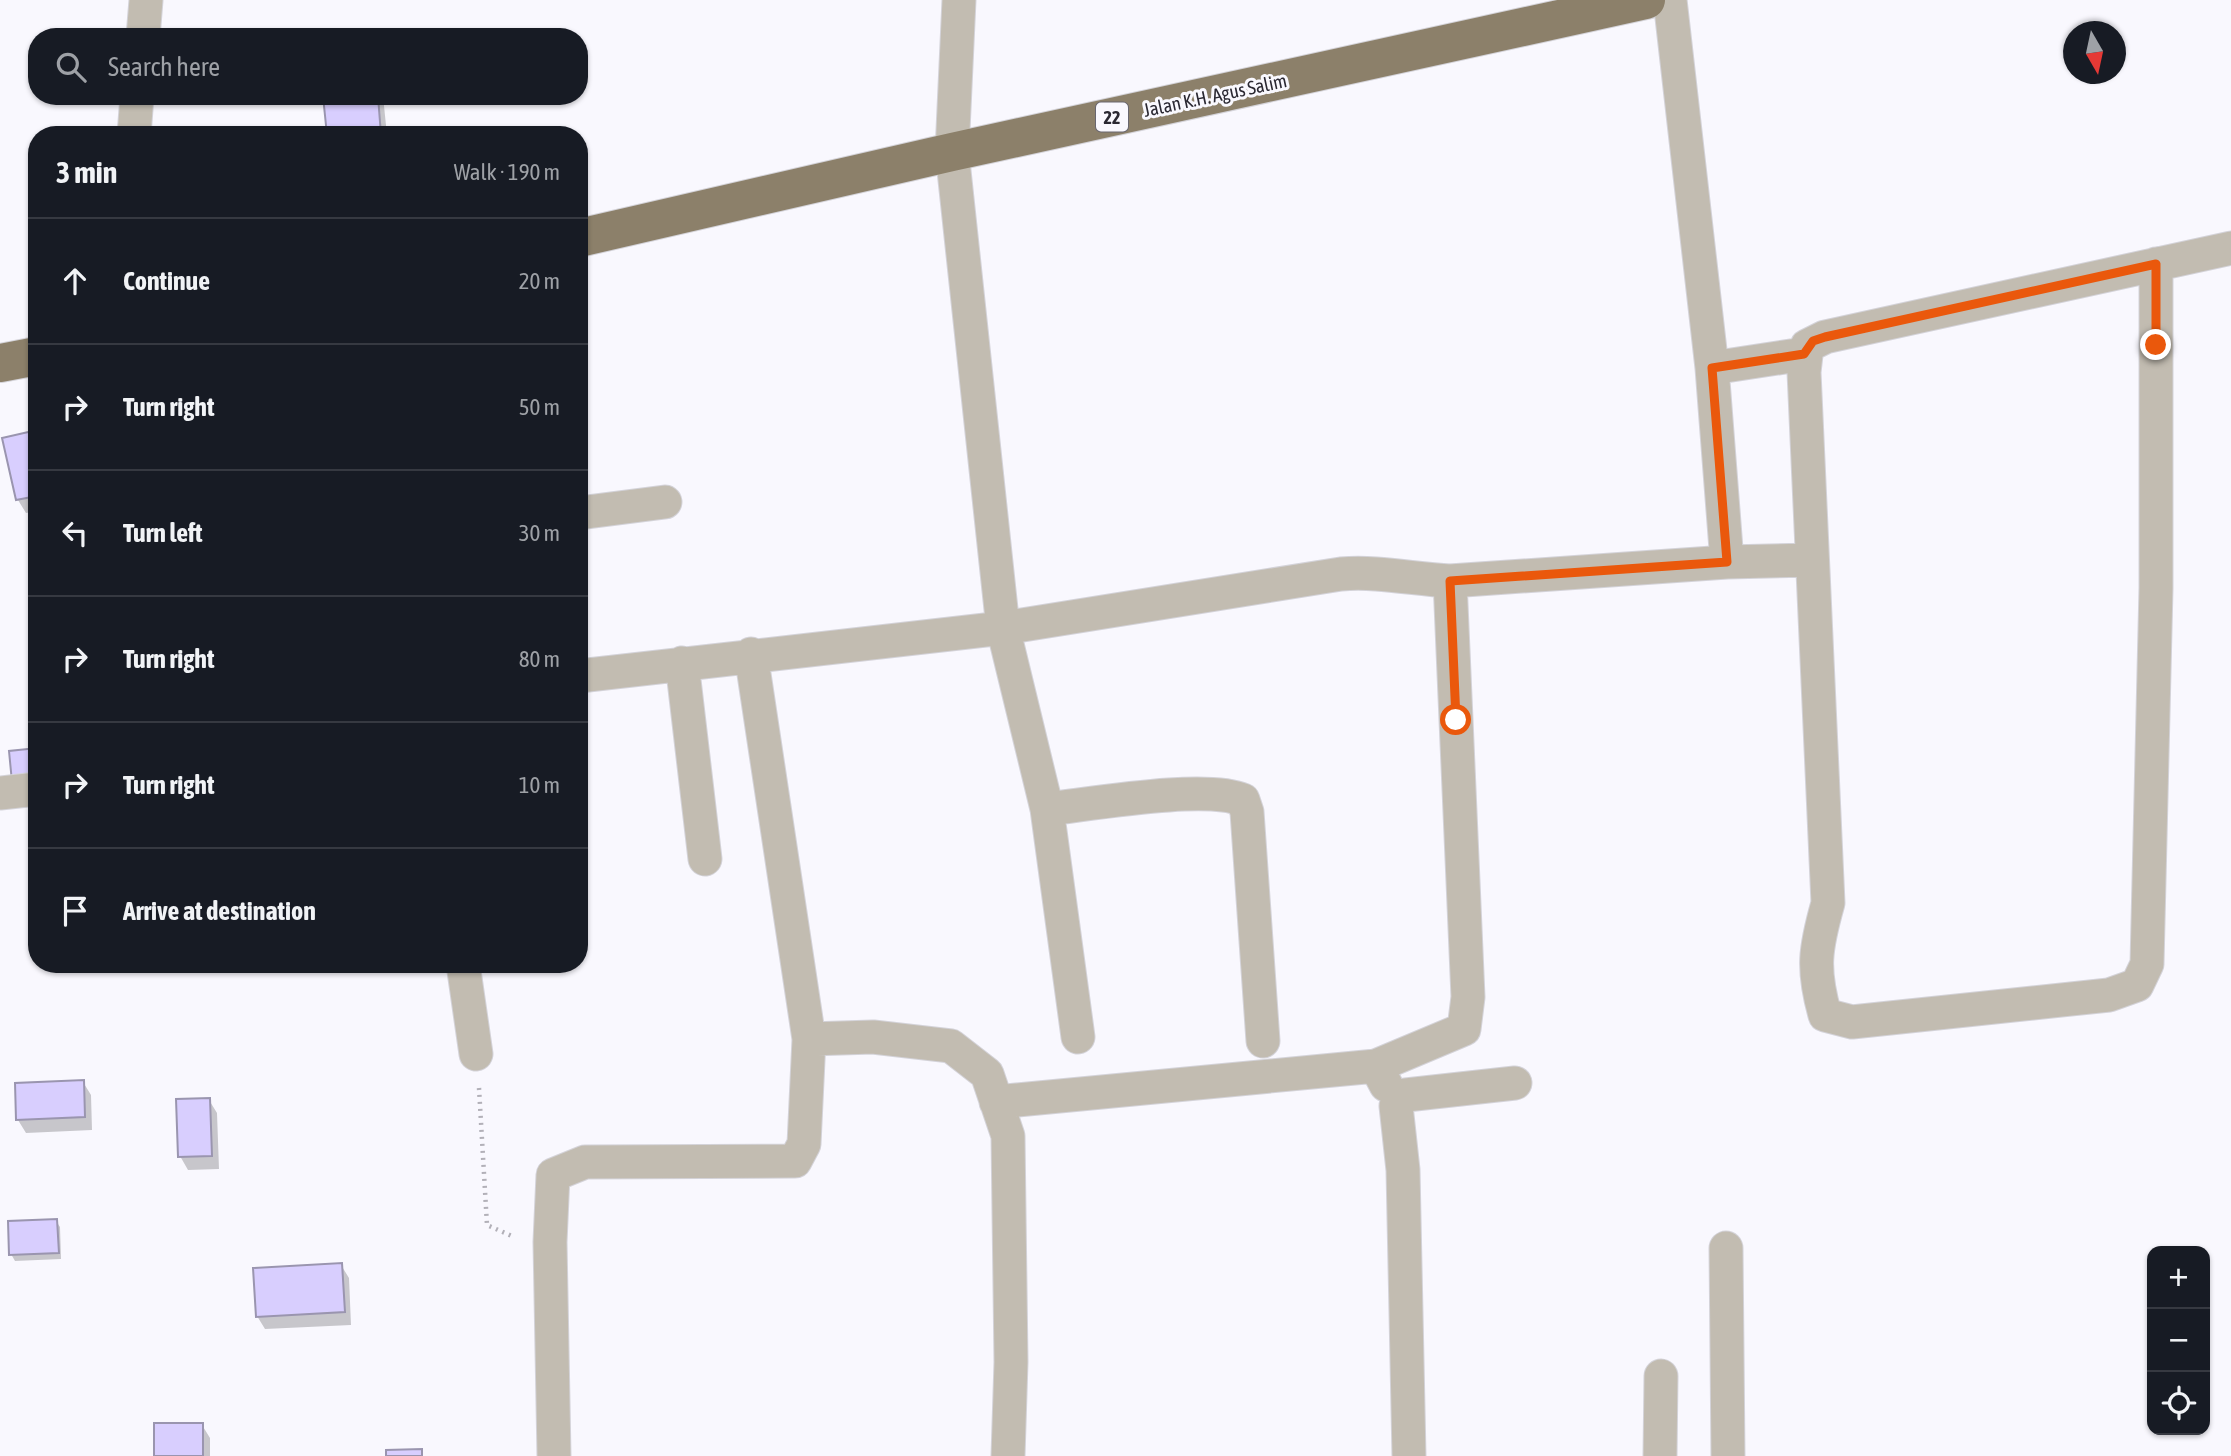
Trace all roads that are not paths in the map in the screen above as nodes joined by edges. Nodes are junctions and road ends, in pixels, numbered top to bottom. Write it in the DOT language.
graph roads {
  1 [pos="146,0"];
  2 [pos="959,0"];
  3 [pos="1646,0"];
  4 [pos="1670,0"];
  5 [pos="144,28"];
  6 [pos="136,105"];
  7 [pos="135,126"];
  8 [pos="952,152"];
  9 [pos="588,236"];
  10 [pos="2231,248"];
  11 [pos="2156,264"];
  12 [pos="1804,354"];
  13 [pos="28,358"];
  14 [pos="0,363"];
  15 [pos="1712,368"];
  16 [pos="665,502"];
  17 [pos="588,512"];
  18 [pos="1812,560"];
  19 [pos="1727,562"];
  20 [pos="1450,581"];
  21 [pos="1003,628"];
  22 [pos="751,654"];
  23 [pos="682,663"];
  24 [pos="588,675"];
  25 [pos="28,790"];
  26 [pos="0,793"];
  27 [pos="1047,808"];
  28 [pos="705,859"];
  29 [pos="464,973"];
  30 [pos="1078,1037"];
  31 [pos="809,1039"];
  32 [pos="1263,1041"];
  33 [pos="476,1054"];
  34 [pos="1376,1066"];
  35 [pos="1516,1083"];
  36 [pos="996,1102"];
  37 [pos="1396,1106"];
  38 [pos="1726,1248"];
  39 [pos="1661,1376"];
  40 [pos="554,1456"];
  41 [pos="1008,1456"];
  42 [pos="1409,1456"];
  43 [pos="1660,1456"];
  44 [pos="1728,1456"];
  1 -- 5 [label="street"];
  2 -- 8 [label="street"];
  3 -- 8 [label="highway, Jalan K.H. Agus Salim / 22"];
  4 -- 15 [label="street"];
  6 -- 7 [label="street"];
  8 -- 9 [label="highway, Jalan K.H. Agus Salim / 22"];
  8 -- 21 [label="street"];
  10 -- 11 [label="street"];
  11 -- 12 [label="street"];
  11 -- 18 [label="street"];
  12 -- 15 [label="street"];
  12 -- 18 [label="street"];
  13 -- 14 [label="highway"];
  15 -- 19 [label="street"];
  16 -- 17 [label="street"];
  18 -- 19 [label="street"];
  19 -- 20 [label="street"];
  20 -- 21 [label="street"];
  20 -- 34 [label="street"];
  21 -- 22 [label="street"];
  21 -- 27 [label="street"];
  22 -- 23 [label="street"];
  22 -- 31 [label="street"];
  23 -- 24 [label="street"];
  23 -- 28 [label="street"];
  25 -- 26 [label="street"];
  27 -- 30 [label="street"];
  27 -- 32 [label="street"];
  29 -- 33 [label="street"];
  31 -- 36 [label="street"];
  31 -- 40 [label="street"];
  34 -- 36 [label="street"];
  34 -- 37 [label="street"];
  35 -- 37 [label="street"];
  36 -- 41 [label="street"];
  37 -- 42 [label="street"];
  38 -- 44 [label="street"];
  39 -- 43 [label="street"];
}
